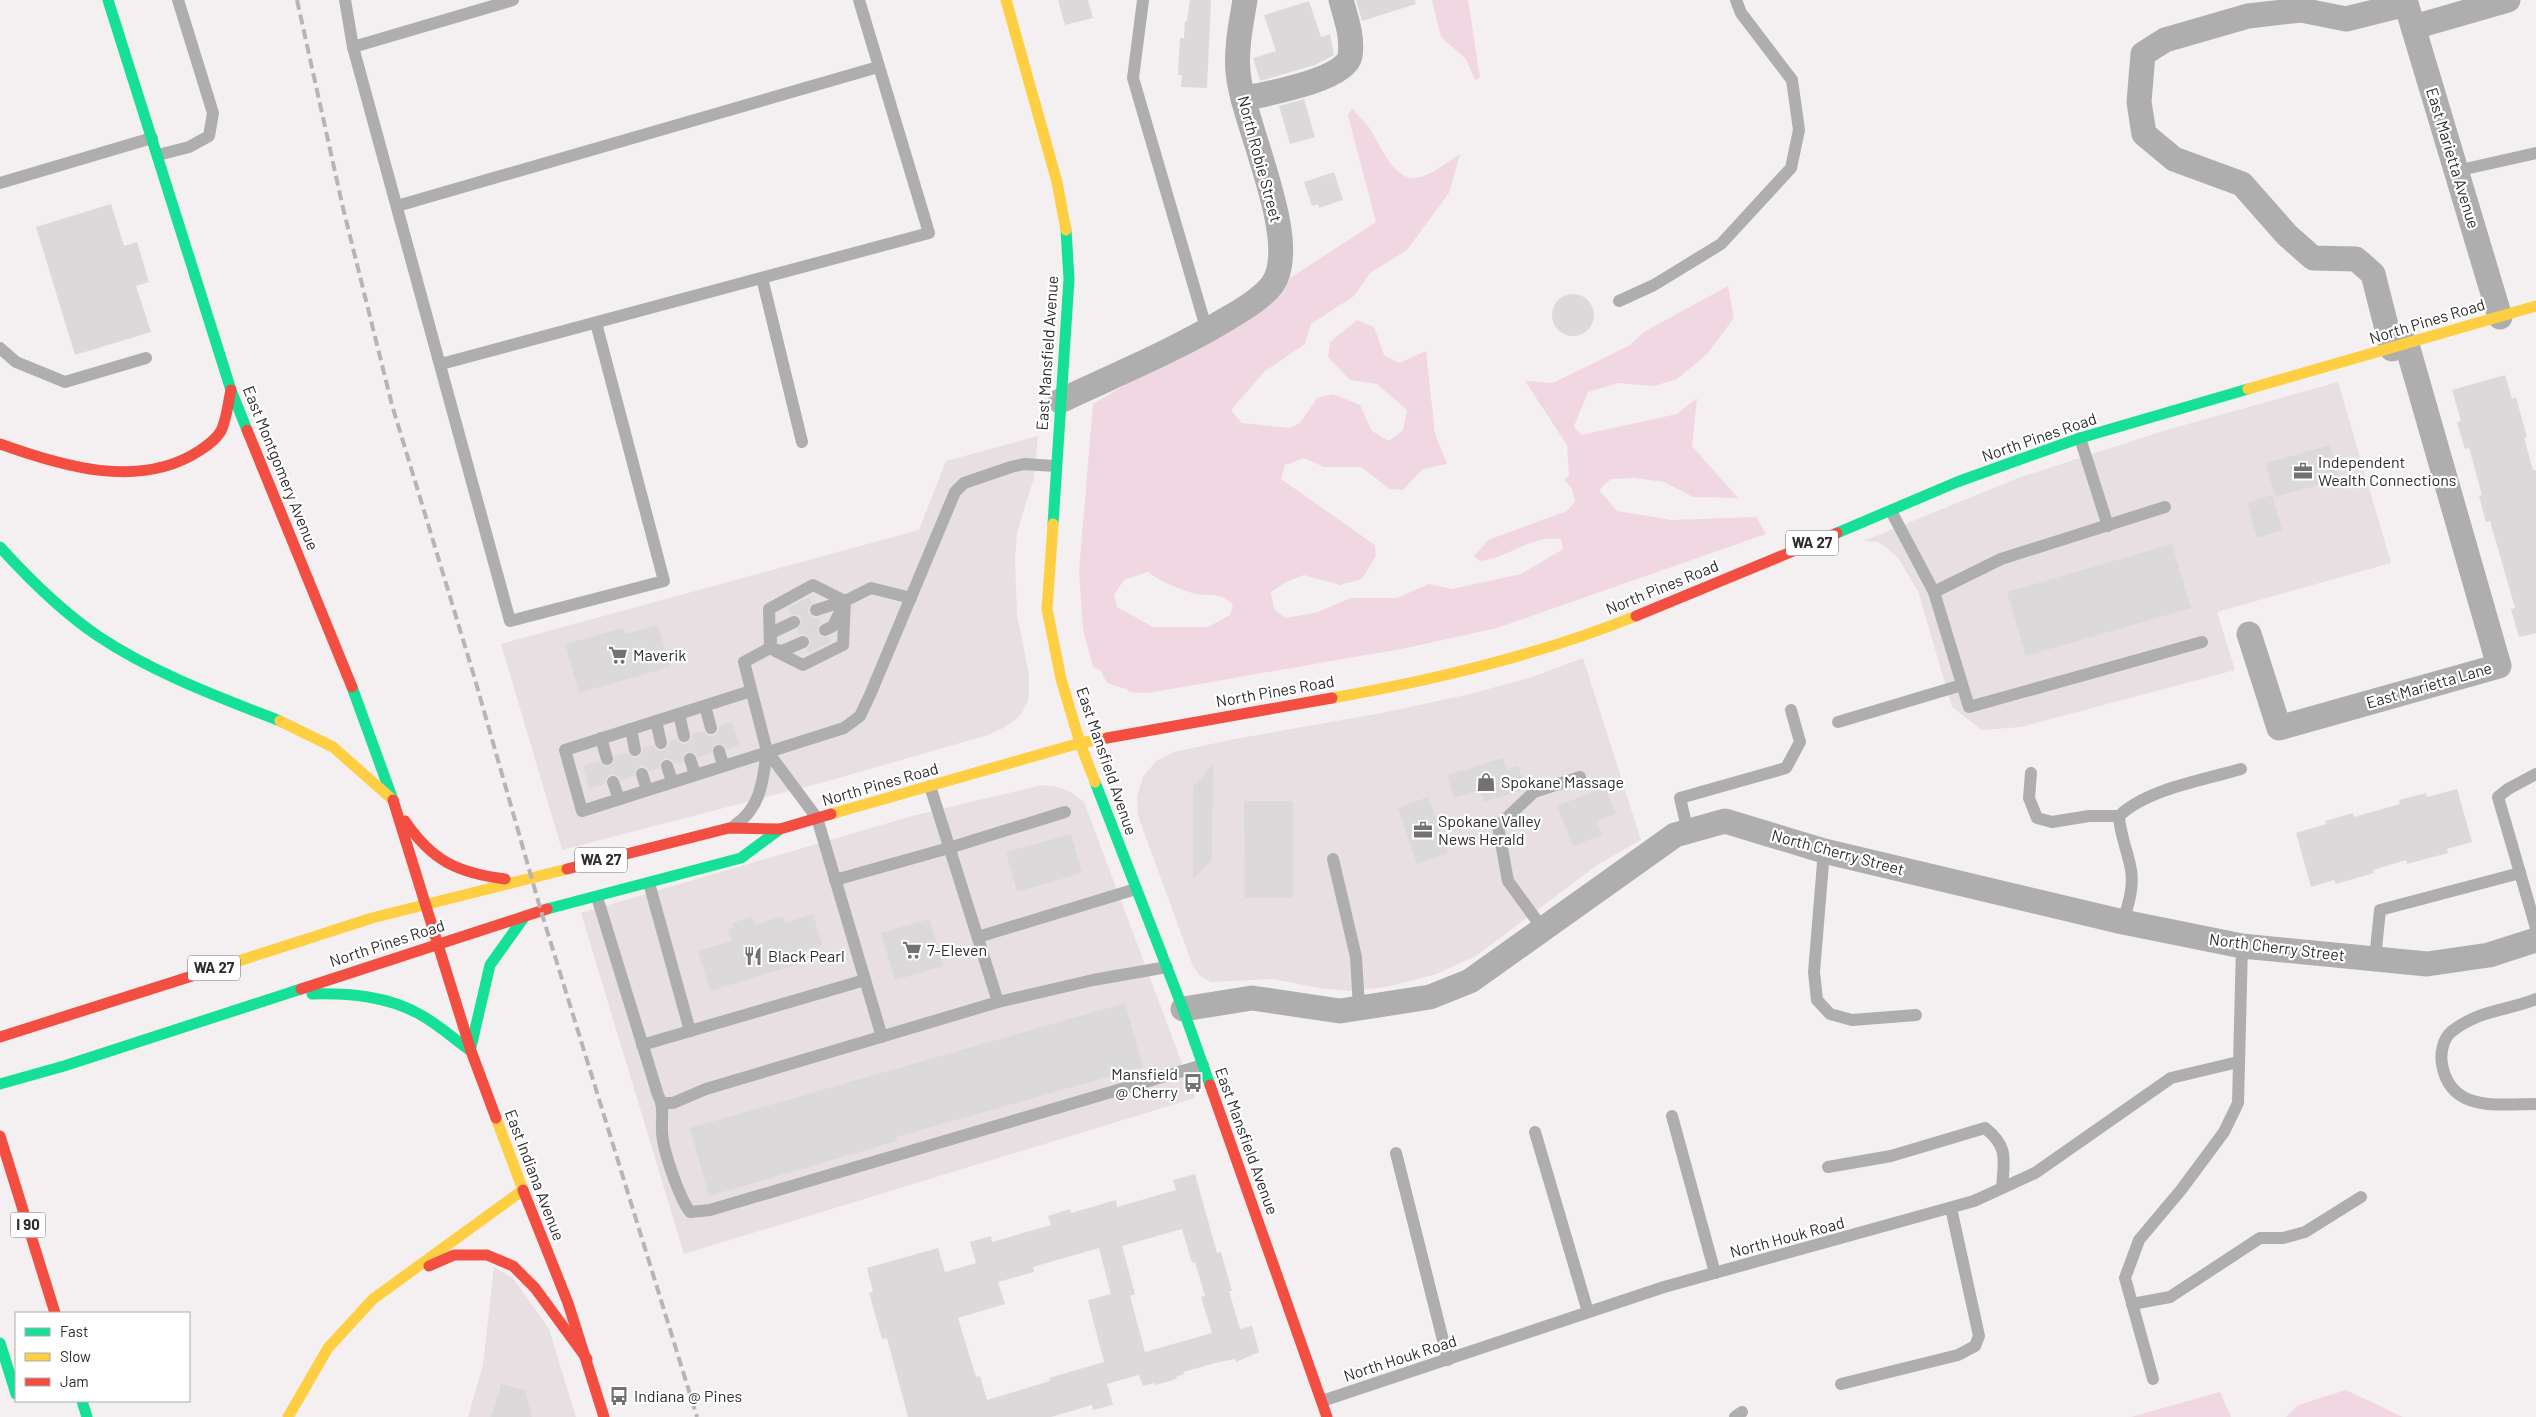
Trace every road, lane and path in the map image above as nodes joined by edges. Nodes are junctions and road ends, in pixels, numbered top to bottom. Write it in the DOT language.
graph roads {
  1 [pos="108,0"];
  2 [pos="178,0"];
  3 [pos="345,0"];
  4 [pos="513,0"];
  5 [pos="859,0"];
  6 [pos="1006,0"];
  7 [pos="1143,0"];
  8 [pos="1246,0"];
  9 [pos="1341,0"];
  10 [pos="1736,0"];
  11 [pos="2508,0"];
  12 [pos="2406,2"];
  13 [pos="2414,27"];
  14 [pos="353,47"];
  15 [pos="878,67"];
  16 [pos="1243,99"];
  17 [pos="152,138"];
  18 [pos="2536,152"];
  19 [pos="158,156"];
  20 [pos="2456,171"];
  21 [pos="0,183"];
  22 [pos="397,206"];
  23 [pos="762,278"];
  24 [pos="1619,301"];
  25 [pos="2536,306"];
  26 [pos="2500,317"];
  27 [pos="596,323"];
  28 [pos="1207,331"];
  29 [pos="2400,347"];
  30 [pos="0,348"];
  31 [pos="146,358"];
  32 [pos="441,364"];
  33 [pos="231,390"];
  34 [pos="1060,401"];
  35 [pos="2080,438"];
  36 [pos="802,442"];
  37 [pos="0,444"];
  38 [pos="1056,466"];
  39 [pos="2165,508"];
  40 [pos="1891,511"];
  41 [pos="2108,526"];
  42 [pos="0,547"];
  43 [pos="1934,592"];
  44 [pos="911,598"];
  45 [pos="845,601"];
  46 [pos="816,610"];
  47 [pos="794,622"];
  48 [pos="825,630"];
  49 [pos="2249,634"];
  50 [pos="803,642"];
  51 [pos="2202,642"];
  52 [pos="770,648"];
  53 [pos="1962,685"];
  54 [pos="751,691"];
  55 [pos="704,706"];
  56 [pos="1791,710"];
  57 [pos="678,714"];
  58 [pos="656,721"];
  59 [pos="1838,722"];
  60 [pos="711,728"];
  61 [pos="631,729"];
  62 [pos="684,736"];
  63 [pos="601,738"];
  64 [pos="661,743"];
  65 [pos="1080,743"];
  66 [pos="635,750"];
  67 [pos="719,751"];
  68 [pos="768,751"];
  69 [pos="607,759"];
  70 [pos="690,759"];
  71 [pos="723,765"];
  72 [pos="667,766"];
  73 [pos="2241,769"];
  74 [pos="2031,773"];
  75 [pos="642,774"];
  76 [pos="695,774"];
  77 [pos="2536,774"];
  78 [pos="1580,777"];
  79 [pos="672,781"];
  80 [pos="613,782"];
  81 [pos="930,786"];
  82 [pos="646,790"];
  83 [pos="619,799"];
  84 [pos="393,800"];
  85 [pos="1065,812"];
  86 [pos="2119,816"];
  87 [pos="817,818"];
  88 [pos="729,828"];
  89 [pos="780,829"];
  90 [pos="1688,832"];
  91 [pos="949,848"];
  92 [pos="1824,850"];
  93 [pos="1332,860"];
  94 [pos="2520,873"];
  95 [pos="835,880"];
  96 [pos="524,881"];
  97 [pos="649,883"];
  98 [pos="1136,889"];
  99 [pos="597,897"];
  100 [pos="423,904"];
  101 [pos="525,916"];
  102 [pos="2123,922"];
  103 [pos="2536,928"];
  104 [pos="1542,929"];
  105 [pos="978,937"];
  106 [pos="2536,940"];
  107 [pos="437,944"];
  108 [pos="2242,946"];
  109 [pos="2375,958"];
  110 [pos="1167,967"];
  111 [pos="865,980"];
  112 [pos="283,995"];
  113 [pos="2536,999"];
  114 [pos="998,1002"];
  115 [pos="1359,1008"];
  116 [pos="1183,1010"];
  117 [pos="1916,1015"];
  118 [pos="690,1031"];
  119 [pos="3,1036"];
  120 [pos="882,1037"];
  121 [pos="642,1045"];
  122 [pos="471,1051"];
  123 [pos="2238,1062"];
  124 [pos="1203,1065"];
  125 [pos="0,1084"];
  126 [pos="663,1103"];
  127 [pos="2536,1104"];
  128 [pos="1672,1116"];
  129 [pos="1535,1132"];
  130 [pos="0,1136"];
  131 [pos="1396,1153"];
  132 [pos="1828,1167"];
  133 [pos="2002,1188"];
  134 [pos="523,1190"];
  135 [pos="2361,1197"];
  136 [pos="1951,1208"];
  137 [pos="1715,1273"];
  138 [pos="402,1277"];
  139 [pos="2132,1304"];
  140 [pos="55,1312"];
  141 [pos="1588,1312"];
  142 [pos="0,1342"];
  143 [pos="587,1360"];
  144 [pos="1448,1360"];
  145 [pos="2152,1380"];
  146 [pos="1842,1384"];
  147 [pos="15,1391"];
  148 [pos="1322,1401"];
  149 [pos="82,1402"];
  150 [pos="87,1417"];
  151 [pos="288,1417"];
  152 [pos="604,1417"];
  153 [pos="1328,1417"];
  1 -- 17 [label="main road, East Montgomery Avenue"];
  2 -- 19 [label="lane"];
  3 -- 14 [label="lane"];
  4 -- 14 [label="lane"];
  5 -- 15 [label="lane"];
  6 -- 34 [label="main road, East Mansfield Avenue"];
  7 -- 28 [label="lane"];
  8 -- 16 [label="street, North Robie Street"];
  9 -- 16 [label="street"];
  10 -- 24 [label="lane"];
  11 -- 13 [label="street"];
  12 -- 13 [label="street, East Marietta Avenue"];
  12 -- 29 [label="street"];
  13 -- 20 [label="street, East Marietta Avenue"];
  14 -- 22 [label="lane"];
  15 -- 22 [label="lane"];
  15 -- 23 [label="lane"];
  16 -- 28 [label="street, North Robie Street"];
  17 -- 19 [label="main road, East Montgomery Avenue"];
  17 -- 21 [label="lane"];
  18 -- 20 [label="lane"];
  19 -- 33 [label="main road, East Montgomery Avenue"];
  20 -- 26 [label="street, East Marietta Avenue"];
  22 -- 32 [label="lane"];
  23 -- 27 [label="lane"];
  23 -- 36 [label="lane"];
  25 -- 26 [label="main road, North Pines Road / WA 27"];
  26 -- 29 [label="main road, North Pines Road / WA 27"];
  27 -- 32 [label="lane"];
  27 -- 32 [label="lane"];
  28 -- 34 [label="street, North Robie Street"];
  29 -- 35 [label="main road, North Pines Road / WA 27"];
  29 -- 49 [label="street, East Marietta Lane"];
  30 -- 31 [label="lane"];
  33 -- 37 [label="main road"];
  33 -- 84 [label="main road, East Montgomery Avenue"];
  34 -- 38 [label="main road, East Mansfield Avenue"];
  35 -- 40 [label="main road, North Pines Road / WA 27"];
  35 -- 41 [label="lane"];
  38 -- 44 [label="lane"];
  38 -- 65 [label="main road, East Mansfield Avenue"];
  39 -- 41 [label="lane"];
  40 -- 43 [label="lane"];
  40 -- 65 [label="main road, North Pines Road / WA 27"];
  41 -- 43 [label="lane"];
  42 -- 84 [label="main road"];
  43 -- 53 [label="lane"];
  44 -- 45 [label="lane"];
  44 -- 68 [label="lane"];
  45 -- 46 [label="lane"];
  45 -- 48 [label="lane"];
  45 -- 52 [label="lane"];
  45 -- 52 [label="lane"];
  47 -- 52 [label="lane"];
  50 -- 52 [label="lane"];
  51 -- 53 [label="lane"];
  52 -- 54 [label="lane"];
  53 -- 59 [label="lane"];
  54 -- 55 [label="lane"];
  54 -- 68 [label="lane"];
  55 -- 57 [label="lane"];
  55 -- 60 [label="lane"];
  56 -- 90 [label="lane"];
  57 -- 58 [label="lane"];
  57 -- 62 [label="lane"];
  58 -- 61 [label="lane"];
  58 -- 64 [label="lane"];
  61 -- 63 [label="lane"];
  61 -- 66 [label="lane"];
  63 -- 69 [label="lane"];
  63 -- 83 [label="lane"];
  65 -- 81 [label="main road, North Pines Road / WA 27"];
  65 -- 98 [label="main road, East Mansfield Avenue"];
  67 -- 71 [label="lane"];
  68 -- 71 [label="lane"];
  68 -- 87 [label="lane"];
  68 -- 88 [label="lane"];
  70 -- 76 [label="lane"];
  71 -- 76 [label="lane"];
  72 -- 79 [label="lane"];
  73 -- 86 [label="lane"];
  74 -- 86 [label="lane"];
  75 -- 82 [label="lane"];
  76 -- 79 [label="lane"];
  77 -- 94 [label="lane"];
  78 -- 104 [label="lane"];
  79 -- 82 [label="lane"];
  80 -- 83 [label="lane"];
  81 -- 87 [label="main road, North Pines Road / WA 27"];
  81 -- 91 [label="lane"];
  82 -- 83 [label="lane"];
  84 -- 96 [label="main road"];
  84 -- 100 [label="main road, East Montgomery Avenue"];
  85 -- 91 [label="lane"];
  86 -- 102 [label="lane"];
  87 -- 89 [label="main road, North Pines Road / WA 27"];
  87 -- 95 [label="lane"];
  88 -- 89 [label="main road, North Pines Road / WA 27"];
  88 -- 96 [label="main road, North Pines Road / WA 27"];
  89 -- 97 [label="main road, North Pines Road / WA 27"];
  90 -- 92 [label="street, North Cherry Street"];
  90 -- 104 [label="street, North Cherry Street"];
  91 -- 95 [label="lane"];
  91 -- 105 [label="lane"];
  92 -- 102 [label="street, North Cherry Street"];
  92 -- 117 [label="lane"];
  93 -- 115 [label="lane"];
  94 -- 103 [label="lane"];
  94 -- 109 [label="lane"];
  95 -- 111 [label="lane"];
  96 -- 100 [label="main road, North Pines Road / WA 27"];
  97 -- 99 [label="main road, North Pines Road / WA 27"];
  97 -- 118 [label="lane"];
  98 -- 105 [label="lane"];
  98 -- 110 [label="main road, East Mansfield Avenue"];
  99 -- 101 [label="main road, North Pines Road / WA 27"];
  99 -- 121 [label="lane"];
  100 -- 107 [label="main road, East Montgomery Avenue"];
  100 -- 119 [label="main road, North Pines Road / WA 27"];
  101 -- 107 [label="main road, North Pines Road / WA 27"];
  101 -- 122 [label="main road"];
  102 -- 108 [label="street, North Cherry Street"];
  104 -- 115 [label="street, North Cherry Street"];
  105 -- 114 [label="lane"];
  106 -- 109 [label="street, North Cherry Street"];
  107 -- 112 [label="main road, North Pines Road / WA 27"];
  107 -- 122 [label="main road, East Indiana Avenue"];
  108 -- 109 [label="street, North Cherry Street"];
  108 -- 123 [label="lane"];
  110 -- 114 [label="lane"];
  110 -- 116 [label="main road, East Mansfield Avenue"];
  111 -- 118 [label="lane"];
  111 -- 120 [label="lane"];
  112 -- 122 [label="main road"];
  112 -- 125 [label="main road, North Pines Road / WA 27"];
  113 -- 127 [label="lane"];
  114 -- 120 [label="lane"];
  115 -- 116 [label="street, North Cherry Street"];
  116 -- 124 [label="main road, East Mansfield Avenue"];
  118 -- 121 [label="lane"];
  120 -- 126 [label="lane"];
  121 -- 126 [label="lane"];
  122 -- 134 [label="main road, East Indiana Avenue"];
  123 -- 133 [label="lane, North Houk Road"];
  123 -- 139 [label="lane"];
  124 -- 126 [label="lane"];
  124 -- 148 [label="main road, East Mansfield Avenue"];
  128 -- 137 [label="lane"];
  129 -- 141 [label="lane"];
  130 -- 140 [label="main road, I 90"];
  131 -- 144 [label="lane"];
  132 -- 133 [label="lane"];
  133 -- 136 [label="lane, North Houk Road"];
  134 -- 138 [label="main road"];
  134 -- 143 [label="main road, East Indiana Avenue"];
  135 -- 139 [label="lane"];
  136 -- 137 [label="lane, North Houk Road"];
  136 -- 146 [label="lane"];
  137 -- 141 [label="lane, North Houk Road"];
  138 -- 143 [label="main road"];
  138 -- 151 [label="main road"];
  139 -- 145 [label="lane"];
  141 -- 144 [label="lane, North Houk Road"];
  142 -- 147 [label="main road"];
  143 -- 152 [label="main road, East Indiana Avenue"];
  144 -- 148 [label="lane, North Houk Road"];
  148 -- 153 [label="main road, East Mansfield Avenue"];
  149 -- 150 [label="main road"];
}
